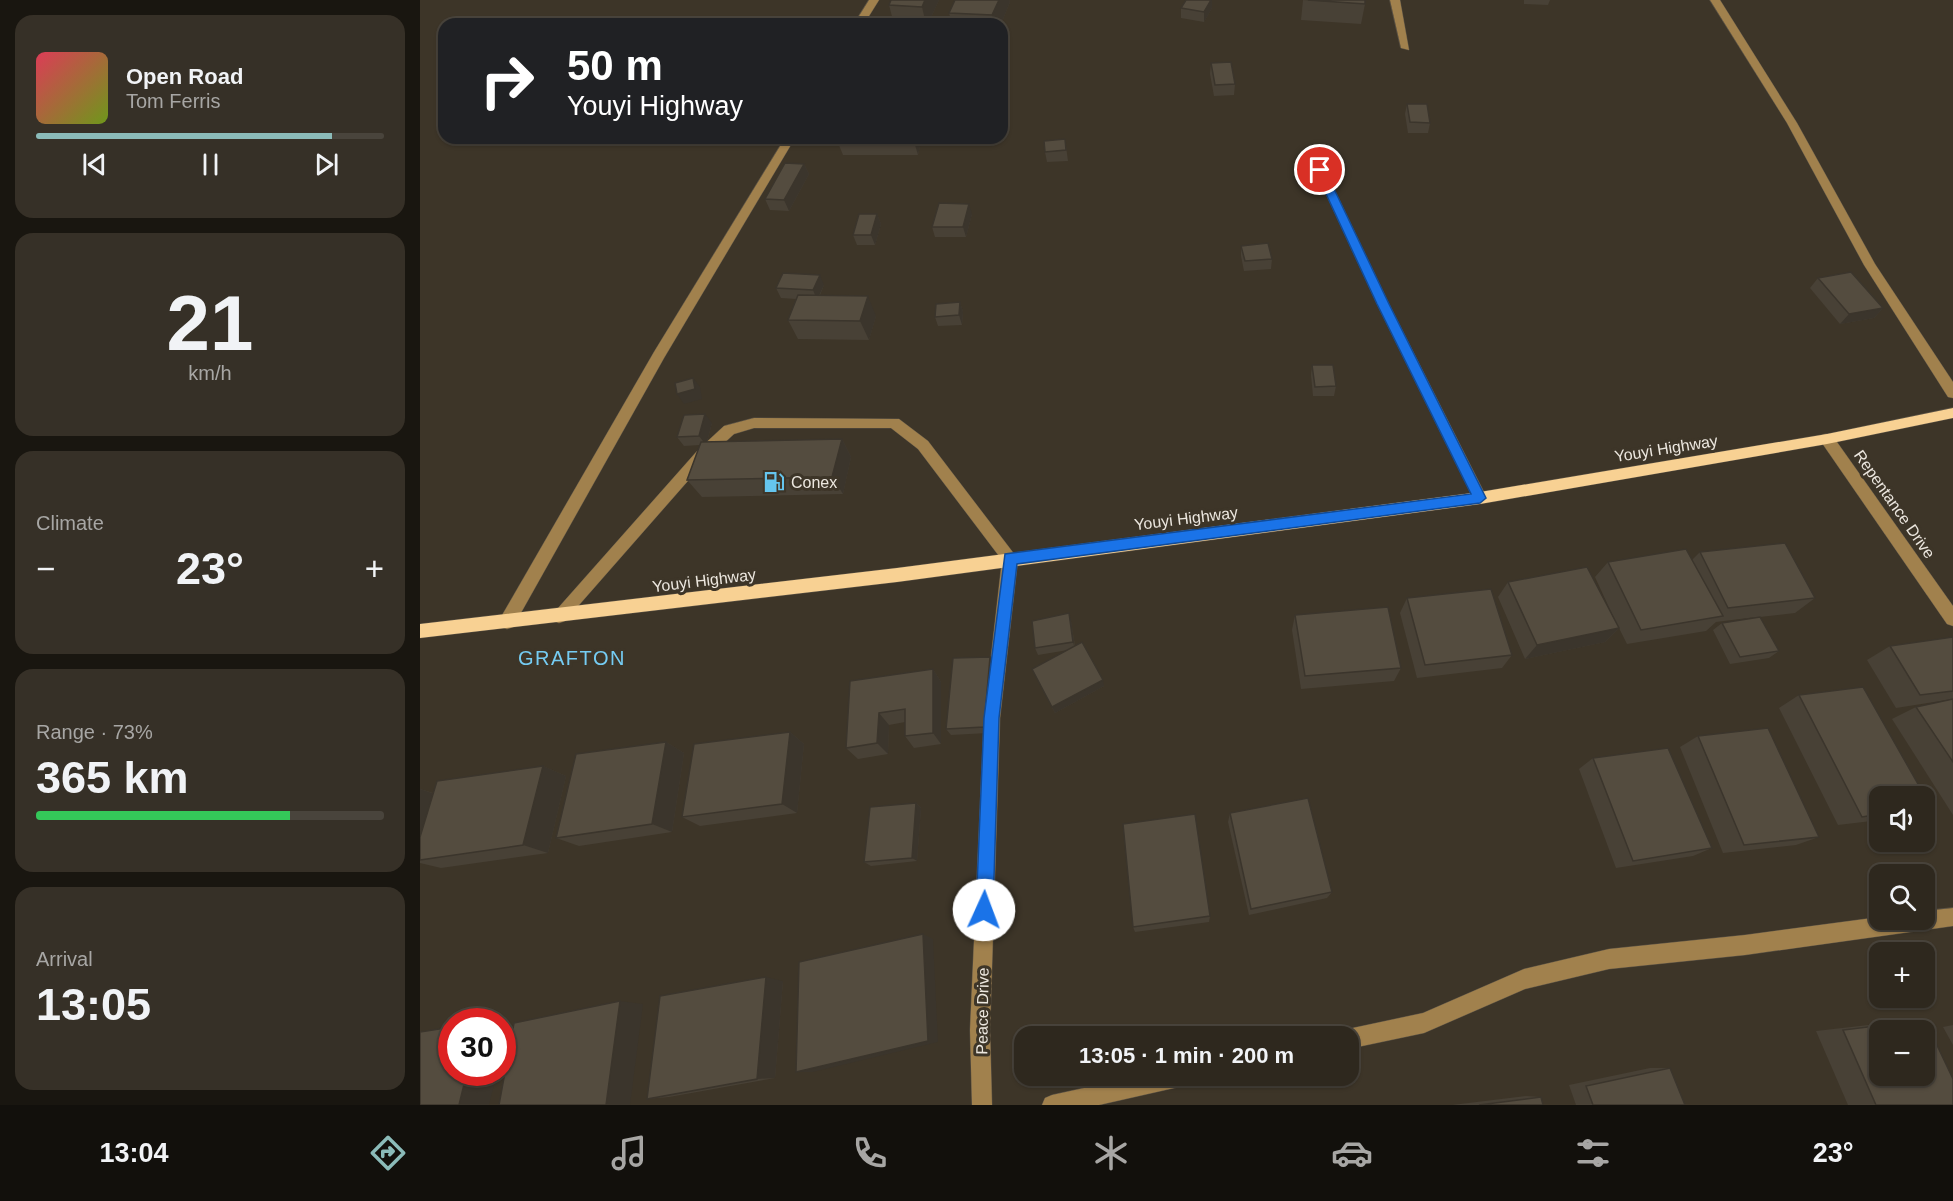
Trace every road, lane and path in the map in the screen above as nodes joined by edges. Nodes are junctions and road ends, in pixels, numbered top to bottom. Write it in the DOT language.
graph roads {
  1 [pos="874,0"];
  2 [pos="1395,0"];
  3 [pos="1715,0"];
  4 [pos="863,18"];
  5 [pos="1406,48"];
  6 [pos="786,144"];
  7 [pos="1320,170"];
  8 [pos="1953,393"];
  9 [pos="1953,413"];
  10 [pos="1827,440"];
  11 [pos="1480,498"];
  12 [pos="1010,558"];
  13 [pos="559,616"];
  14 [pos="1953,619"];
  15 [pos="507,622"];
  16 [pos="420,631"];
  17 [pos="1953,917"];
  18 [pos="1359,1037"];
  19 [pos="1138,1086"];
  20 [pos="982,1105"];
  21 [pos="1052,1105"];
  1 -- 4 [label="street"];
  2 -- 5 [label="street"];
  3 -- 8 [label="street"];
  6 -- 15 [label="street"];
  7 -- 11 [label="street"];
  9 -- 10 [label="main road, Youyi Highway"];
  10 -- 11 [label="main road, Youyi Highway"];
  10 -- 14 [label="street, Repentance Drive"];
  11 -- 12 [label="main road, Youyi Highway"];
  12 -- 13 [label="main road, Youyi Highway"];
  12 -- 13 [label="street"];
  12 -- 20 [label="street, Peace Drive"];
  13 -- 15 [label="main road, Youyi Highway"];
  15 -- 16 [label="main road, Youyi Highway"];
  17 -- 18 [label="street"];
  19 -- 21 [label="street"];
}
